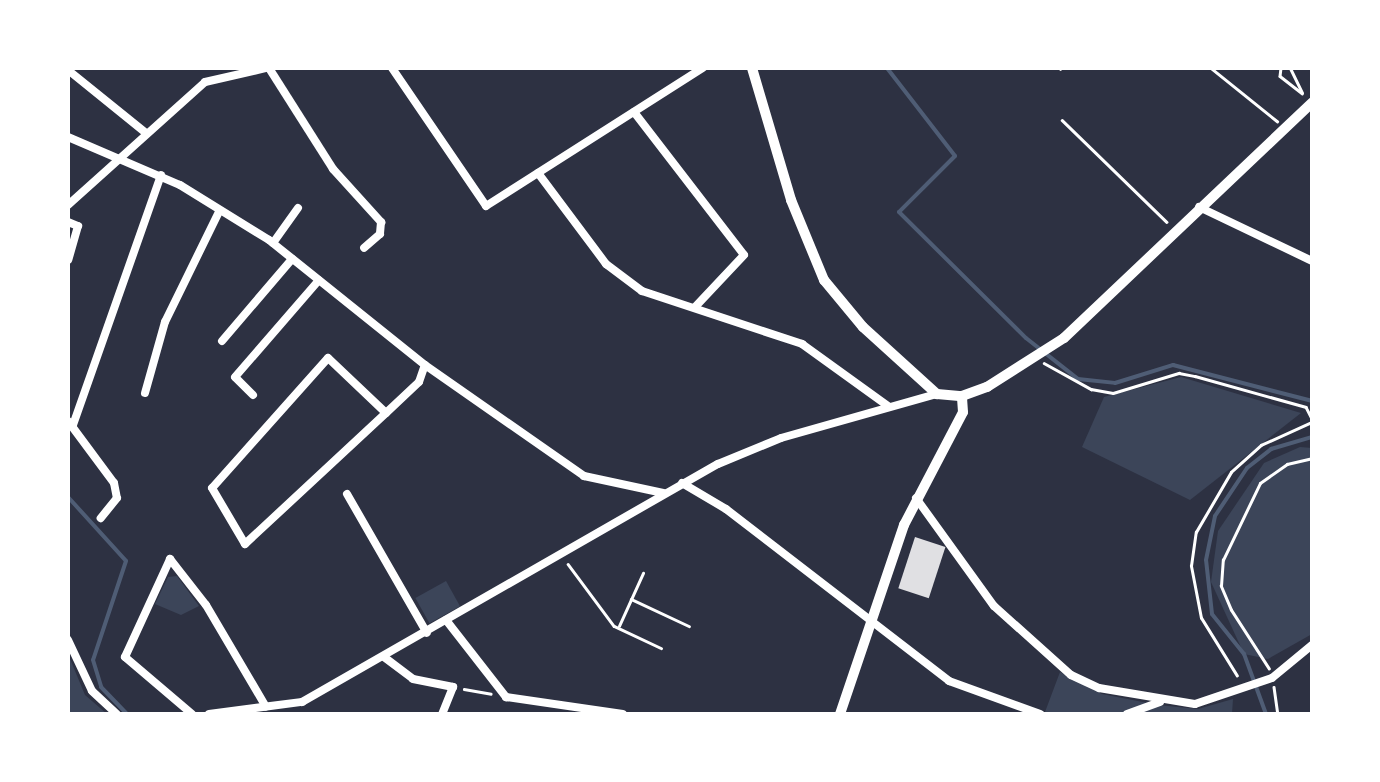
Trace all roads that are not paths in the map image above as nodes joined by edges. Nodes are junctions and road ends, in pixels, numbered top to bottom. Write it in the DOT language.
graph roads {
  1 [pos="268,68"];
  2 [pos="392,68"];
  3 [pos="704,68"];
  4 [pos="752,68"];
  5 [pos="68,70"];
  6 [pos="1312,103"];
  7 [pos="634,112"];
  8 [pos="146,133"];
  9 [pos="68,137"];
  10 [pos="125,156"];
  11 [pos="538,173"];
  12 [pos="161,175"];
  13 [pos="68,205"];
  14 [pos="1199,207"];
  15 [pos="298,208"];
  16 [pos="219,212"];
  17 [pos="68,222"];
  18 [pos="272,244"];
  19 [pos="364,248"];
  20 [pos="292,259"];
  21 [pos="68,260"];
  22 [pos="1312,261"];
  23 [pos="319,280"];
  24 [pos="696,307"];
  25 [pos="222,341"];
  26 [pos="425,365"];
  27 [pos="146,392"];
  28 [pos="253,394"];
  29 [pos="937,394"];
  30 [pos="962,396"];
  31 [pos="888,406"];
  32 [pos="386,413"];
  33 [pos="70,423"];
  34 [pos="682,484"];
  35 [pos="664,493"];
  36 [pos="347,494"];
  37 [pos="916,498"];
  38 [pos="101,518"];
  39 [pos="446,620"];
  40 [pos="870,622"];
  41 [pos="427,632"];
  42 [pos="68,640"];
  43 [pos="1312,645"];
  44 [pos="384,657"];
  45 [pos="1161,702"];
  46 [pos="266,706"];
  47 [pos="117,714"];
  48 [pos="192,714"];
  49 [pos="210,714"];
  50 [pos="442,714"];
  51 [pos="623,714"];
  52 [pos="840,714"];
  53 [pos="1021,714"];
  54 [pos="1040,714"];
  55 [pos="1127,714"];
  1 -- 8 [label="street"];
  1 -- 19 [label="street"];
  2 -- 11 [label="street"];
  3 -- 7 [label="street"];
  4 -- 29 [label="street"];
  5 -- 8 [label="street"];
  6 -- 14 [label="street"];
  7 -- 11 [label="street"];
  7 -- 24 [label="street"];
  8 -- 10 [label="street"];
  9 -- 10 [label="street"];
  10 -- 12 [label="street"];
  10 -- 13 [label="street"];
  11 -- 24 [label="street"];
  12 -- 16 [label="street"];
  12 -- 33 [label="street"];
  14 -- 22 [label="street"];
  14 -- 30 [label="street"];
  15 -- 18 [label="street"];
  16 -- 18 [label="street"];
  16 -- 27 [label="street"];
  17 -- 21 [label="street"];
  18 -- 20 [label="street"];
  20 -- 23 [label="street"];
  20 -- 25 [label="street"];
  23 -- 26 [label="street"];
  23 -- 28 [label="street"];
  24 -- 31 [label="street"];
  26 -- 32 [label="street"];
  26 -- 35 [label="street"];
  29 -- 30 [label="street"];
  29 -- 31 [label="street"];
  30 -- 37 [label="street"];
  31 -- 34 [label="street"];
  32 -- 32 [label="street"];
  33 -- 38 [label="street"];
  34 -- 35 [label="street"];
  34 -- 40 [label="street"];
  35 -- 39 [label="street"];
  36 -- 41 [label="street"];
  37 -- 40 [label="street"];
  37 -- 45 [label="street"];
  39 -- 41 [label="street"];
  39 -- 51 [label="street"];
  40 -- 52 [label="street"];
  40 -- 53 [label="street"];
  41 -- 44 [label="street"];
  42 -- 47 [label="street"];
  43 -- 45 [label="street"];
  44 -- 46 [label="street"];
  44 -- 50 [label="street"];
  45 -- 55 [label="street"];
  46 -- 48 [label="street"];
  46 -- 49 [label="street"];
  53 -- 54 [label="street"];
}
